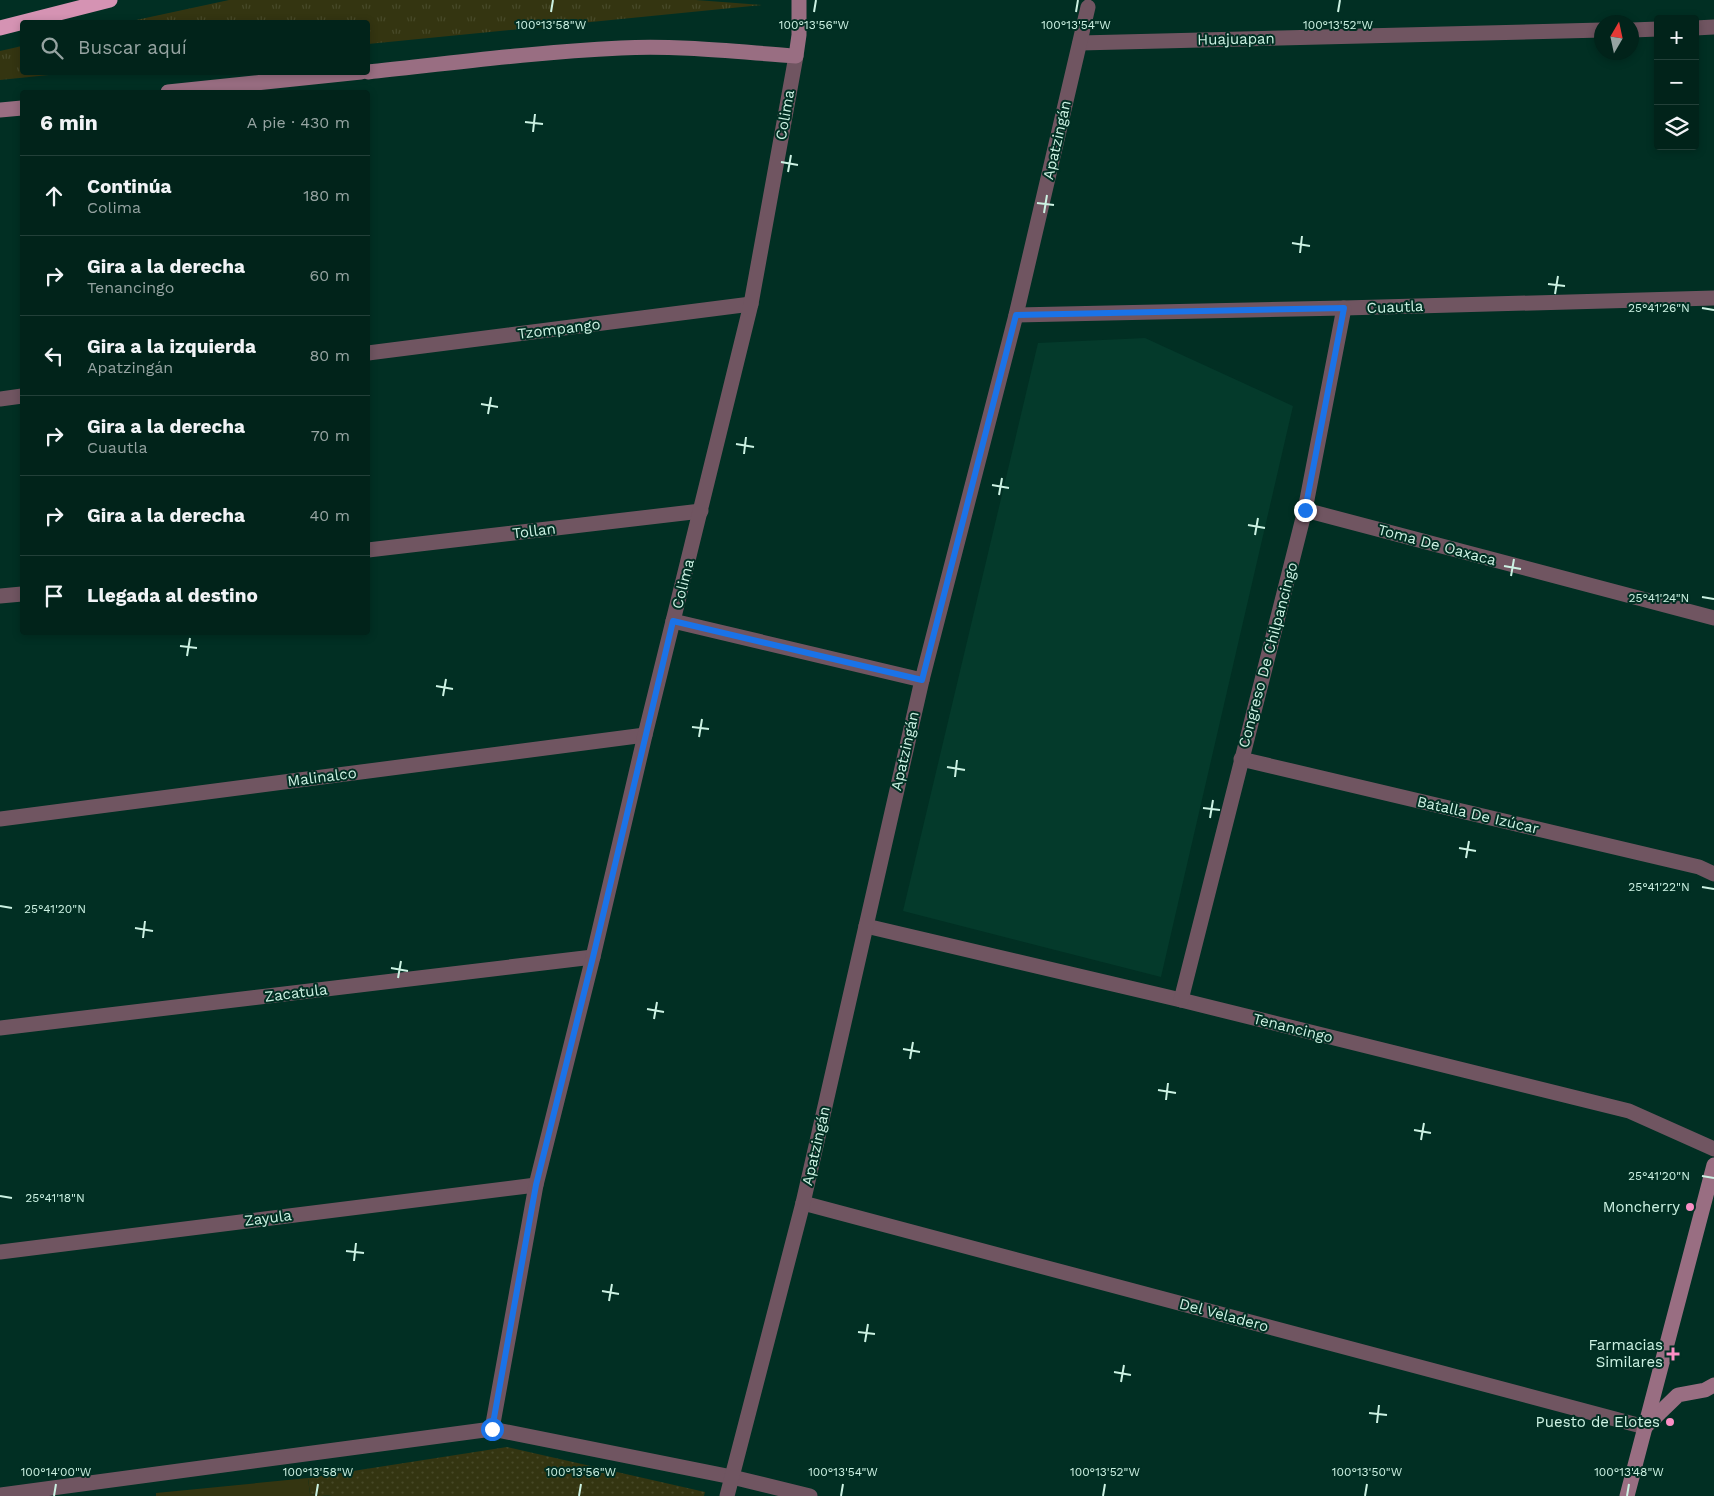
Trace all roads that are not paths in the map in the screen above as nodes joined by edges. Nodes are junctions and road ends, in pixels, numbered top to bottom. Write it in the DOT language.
graph roads {
  1 [pos="110,0"];
  2 [pos="799,0"];
  3 [pos="1088,8"];
  4 [pos="31,20"];
  5 [pos="20,23"];
  6 [pos="0,28"];
  7 [pos="1699,28"];
  8 [pos="1714,28"];
  9 [pos="1654,29"];
  10 [pos="1594,30"];
  11 [pos="1639,30"];
  12 [pos="1080,43"];
  13 [pos="796,56"];
  14 [pos="370,72"];
  15 [pos="332,75"];
  16 [pos="187,90"];
  17 [pos="20,108"];
  18 [pos="0,110"];
  19 [pos="1714,298"];
  20 [pos="752,304"];
  21 [pos="1344,308"];
  22 [pos="1016,315"];
  23 [pos="370,353"];
  24 [pos="20,396"];
  25 [pos="0,399"];
  26 [pos="1305,510"];
  27 [pos="701,511"];
  28 [pos="370,550"];
  29 [pos="20,594"];
  30 [pos="0,596"];
  31 [pos="1714,618"];
  32 [pos="673,621"];
  33 [pos="922,680"];
  34 [pos="645,735"];
  35 [pos="1241,759"];
  36 [pos="0,819"];
  37 [pos="1714,874"];
  38 [pos="866,926"];
  39 [pos="593,957"];
  40 [pos="1181,1000"];
  41 [pos="0,1028"];
  42 [pos="1714,1149"];
  43 [pos="1714,1165"];
  44 [pos="536,1185"];
  45 [pos="803,1203"];
  46 [pos="0,1252"];
  47 [pos="1714,1385"];
  48 [pos="1645,1427"];
  49 [pos="492,1429"];
  50 [pos="732,1477"];
  51 [pos="0,1495"];
  52 [pos="727,1496"];
  53 [pos="810,1496"];
  54 [pos="1626,1496"];
  1 -- 4 [label="highway"];
  2 -- 13 [label="street, Colima"];
  3 -- 12 [label="street, Apatzingán"];
  5 -- 6 [label="highway"];
  7 -- 8 [label="street"];
  9 -- 11 [label="street"];
  10 -- 12 [label="street, Huajuapan"];
  12 -- 22 [label="street, Apatzingán"];
  13 -- 14 [label="street"];
  13 -- 20 [label="street, Colima"];
  15 -- 16 [label="street"];
  17 -- 18 [label="street"];
  19 -- 21 [label="street, Cuautla"];
  20 -- 23 [label="street, Tzompango"];
  20 -- 27 [label="street, Colima"];
  21 -- 22 [label="street, Cuautla"];
  21 -- 26 [label="street, Congreso De Chilpancingo"];
  22 -- 33 [label="street, Apatzingán"];
  24 -- 25 [label="street"];
  26 -- 31 [label="street, Toma De Oaxaca"];
  26 -- 35 [label="street, Congreso De Chilpancingo"];
  27 -- 28 [label="street, Tollan"];
  27 -- 32 [label="street, Colima"];
  29 -- 30 [label="street"];
  32 -- 33 [label="street"];
  32 -- 34 [label="street, Colima"];
  33 -- 38 [label="street, Apatzingán"];
  34 -- 36 [label="street, Malinalco"];
  34 -- 39 [label="street, Colima"];
  35 -- 37 [label="street, Batalla De Izúcar"];
  35 -- 40 [label="street, Congreso De Chilpancingo"];
  38 -- 40 [label="street, Tenancingo"];
  38 -- 45 [label="street, Apatzingán"];
  39 -- 41 [label="street, Zacatula"];
  39 -- 44 [label="street, Colima"];
  40 -- 42 [label="street, Tenancingo"];
  43 -- 48 [label="street"];
  44 -- 46 [label="street, Zayula"];
  44 -- 49 [label="street, Colima"];
  45 -- 48 [label="street, Del Veladero"];
  45 -- 50 [label="street, Apatzingán"];
  47 -- 48 [label="street"];
  48 -- 54 [label="street"];
  49 -- 50 [label="street"];
  49 -- 51 [label="street"];
  50 -- 52 [label="street, Apatzingán"];
  50 -- 53 [label="street"];
}
